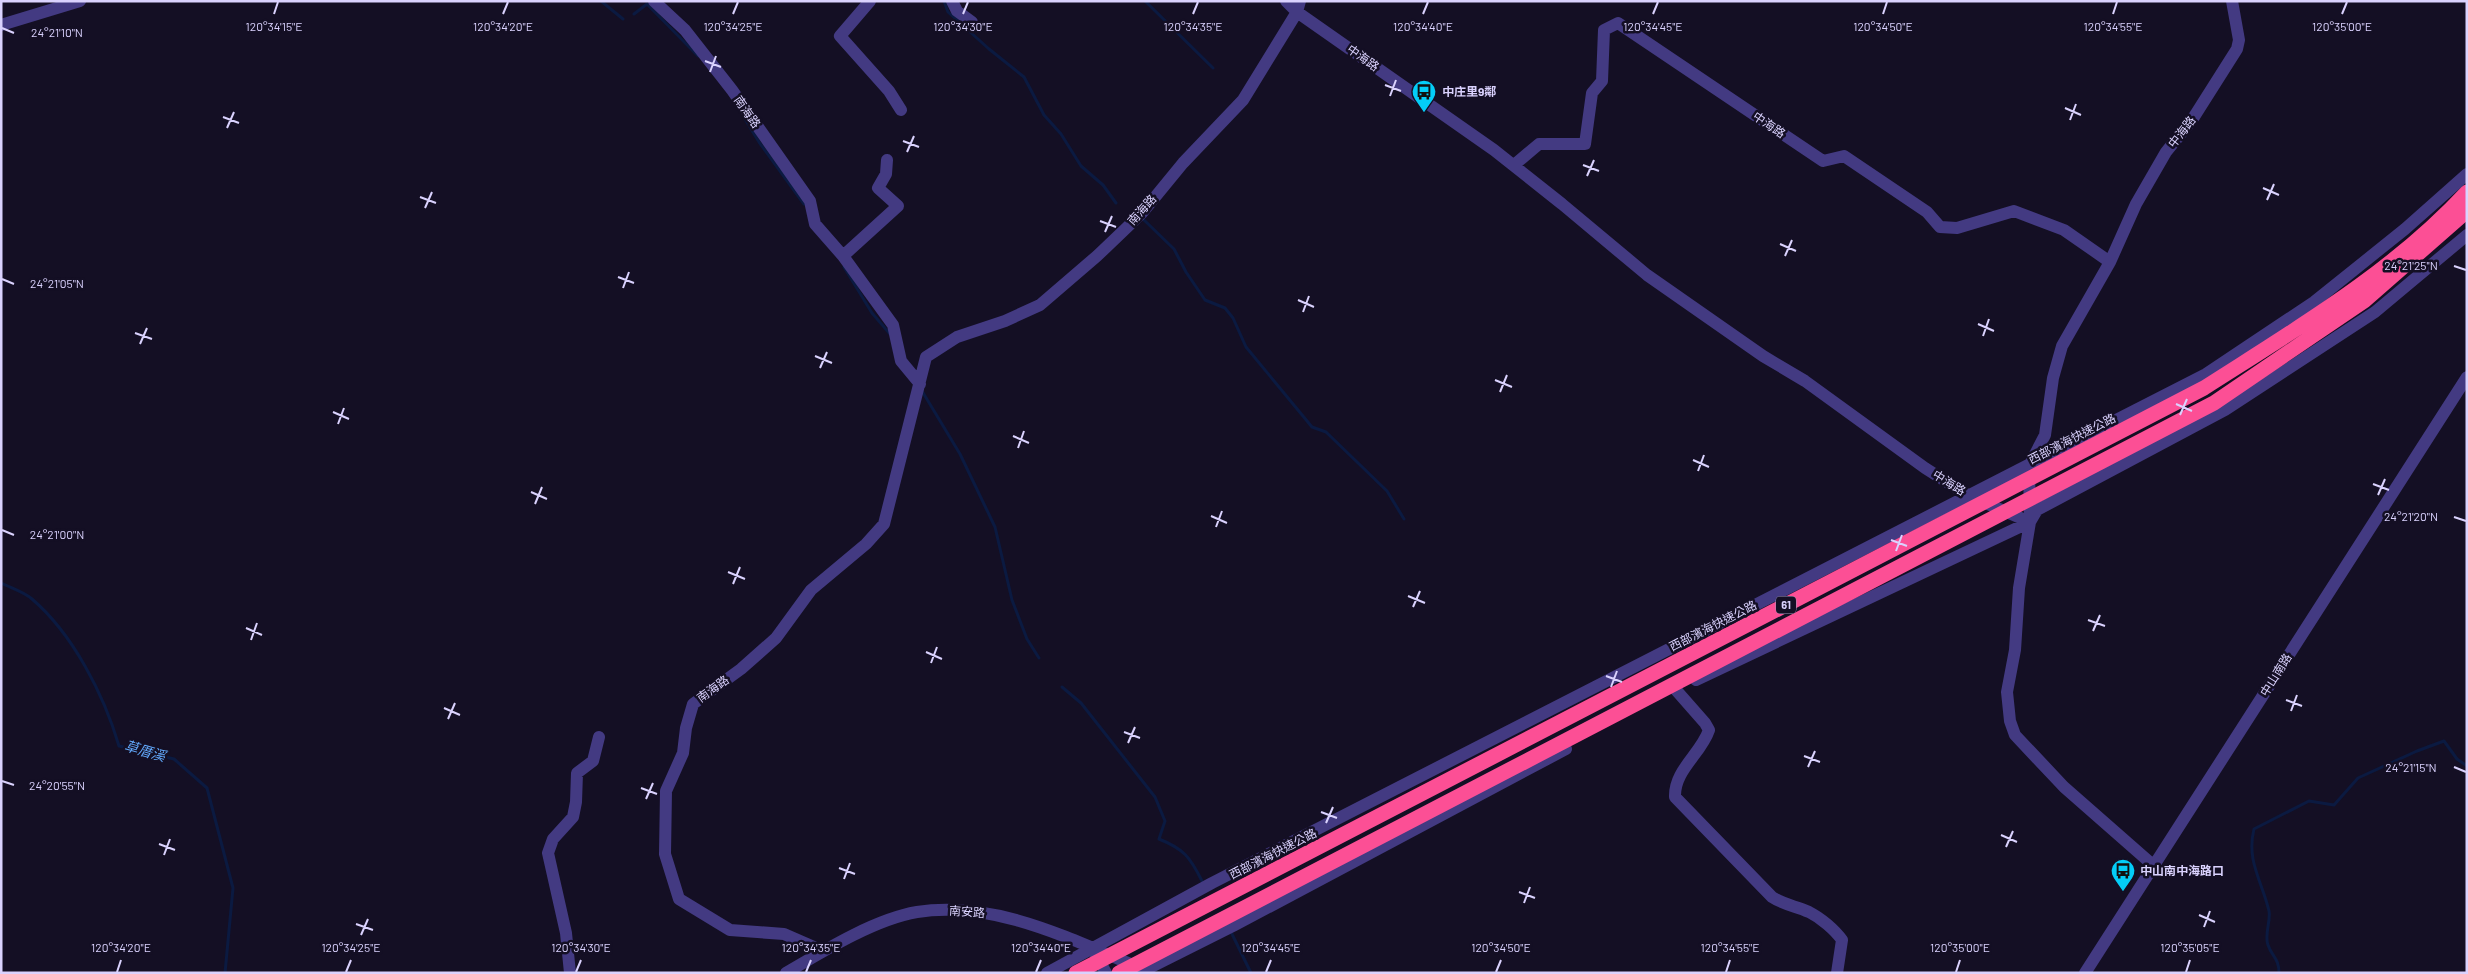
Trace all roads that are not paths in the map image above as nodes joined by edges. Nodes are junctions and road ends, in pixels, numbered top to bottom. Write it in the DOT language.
graph roads {
  1 [pos="80,1"];
  2 [pos="654,1"];
  3 [pos="870,1"];
  4 [pos="952,1"];
  5 [pos="1286,1"];
  6 [pos="2232,1"];
  7 [pos="1298,6"];
  8 [pos="972,22"];
  9 [pos="1,25"];
  10 [pos="901,110"];
  11 [pos="887,160"];
  12 [pos="1514,165"];
  13 [pos="2467,174"];
  14 [pos="2467,192"];
  15 [pos="2467,211"];
  16 [pos="2467,235"];
  17 [pos="843,256"];
  18 [pos="2110,262"];
  19 [pos="2467,377"];
  20 [pos="920,384"];
  21 [pos="2029,466"];
  22 [pos="1969,496"];
  23 [pos="2030,522"];
  24 [pos="1676,690"];
  25 [pos="600,737"];
  26 [pos="2154,866"];
  27 [pos="1093,948"];
  28 [pos="823,950"];
  29 [pos="1145,972"];
  30 [pos="570,973"];
  31 [pos="786,973"];
  32 [pos="1047,973"];
  33 [pos="1076,973"];
  34 [pos="1106,973"];
  35 [pos="1119,973"];
  36 [pos="1837,973"];
  37 [pos="2085,973"];
  1 -- 9 [label="street"];
  2 -- 17 [label="street, 南海路"];
  3 -- 10 [label="street"];
  4 -- 8 [label="street"];
  5 -- 7 [label="street, 中海路"];
  6 -- 18 [label="street, 中海路"];
  7 -- 12 [label="street, 中海路"];
  7 -- 20 [label="street, 南海路"];
  11 -- 17 [label="street"];
  12 -- 18 [label="street, 中海路"];
  12 -- 22 [label="street, 中海路"];
  13 -- 21 [label="street"];
  14 -- 33 [label="highway, 西部濱海快速公路 / 61"];
  15 -- 35 [label="highway, 61"];
  16 -- 23 [label="street"];
  17 -- 20 [label="street, 南海路"];
  18 -- 21 [label="street, 中海路"];
  19 -- 26 [label="street, 中山南路"];
  20 -- 28 [label="street, 南海路"];
  21 -- 22 [label="street"];
  21 -- 23 [label="street, 中海路"];
  22 -- 23 [label="street, 中海路"];
  22 -- 27 [label="street"];
  23 -- 24 [label="street"];
  23 -- 26 [label="street, 中海路"];
  24 -- 29 [label="street"];
  24 -- 36 [label="street"];
  25 -- 30 [label="street"];
  26 -- 37 [label="street, 中山南路"];
  27 -- 28 [label="street, 南安路"];
  27 -- 29 [label="street, 南安路"];
  27 -- 32 [label="street"];
  27 -- 34 [label="street"];
  28 -- 31 [label="street, 南安路"];
}
